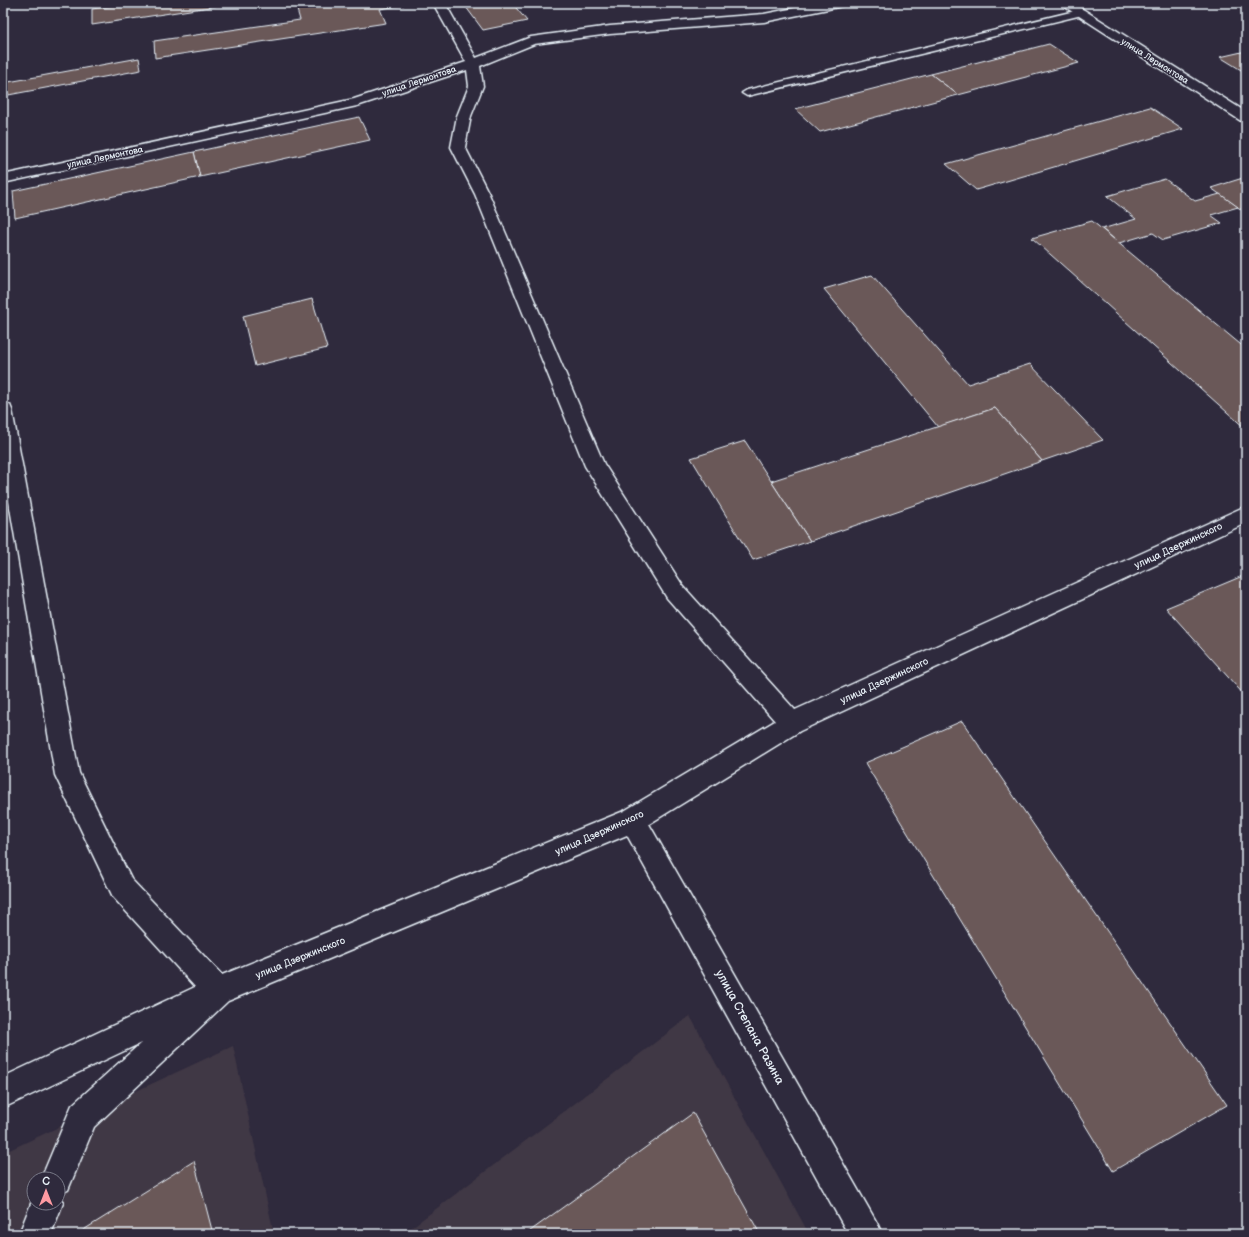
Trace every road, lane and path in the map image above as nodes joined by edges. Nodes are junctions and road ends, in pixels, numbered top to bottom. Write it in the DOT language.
graph roads {
  1 [pos="439,3"];
  2 [pos="838,3"];
  3 [pos="1065,3"];
  4 [pos="754,8"];
  5 [pos="1079,13"];
  6 [pos="764,18"];
  7 [pos="473,64"];
  8 [pos="747,93"];
  9 [pos="1246,118"];
  10 [pos="3,180"];
  11 [pos="3,410"];
  12 [pos="1246,514"];
  13 [pos="792,723"];
  14 [pos="633,820"];
  15 [pos="218,991"];
  16 [pos="3,1093"];
  17 [pos="60,1171"];
  18 [pos="44,1211"];
  19 [pos="34,1234"];
  20 [pos="866,1234"];
  1 -- 7 [label="street"];
  2 -- 6 [label="street, улица Лермонтова"];
  3 -- 5 [label="street, улица Лермонтова"];
  4 -- 6 [label="street"];
  5 -- 8 [label="lane"];
  5 -- 9 [label="street, улица Лермонтова"];
  6 -- 7 [label="street, улица Лермонтова"];
  7 -- 10 [label="street, улица Лермонтова"];
  7 -- 13 [label="street"];
  11 -- 15 [label="street"];
  12 -- 13 [label="street, улица Дзержинского"];
  13 -- 14 [label="street, улица Дзержинского"];
  14 -- 15 [label="street, улица Дзержинского"];
  14 -- 20 [label="street, улица Степана Разина"];
  15 -- 16 [label="street, улица Дзержинского"];
  15 -- 17 [label="street"];
  18 -- 19 [label="street"];
}
